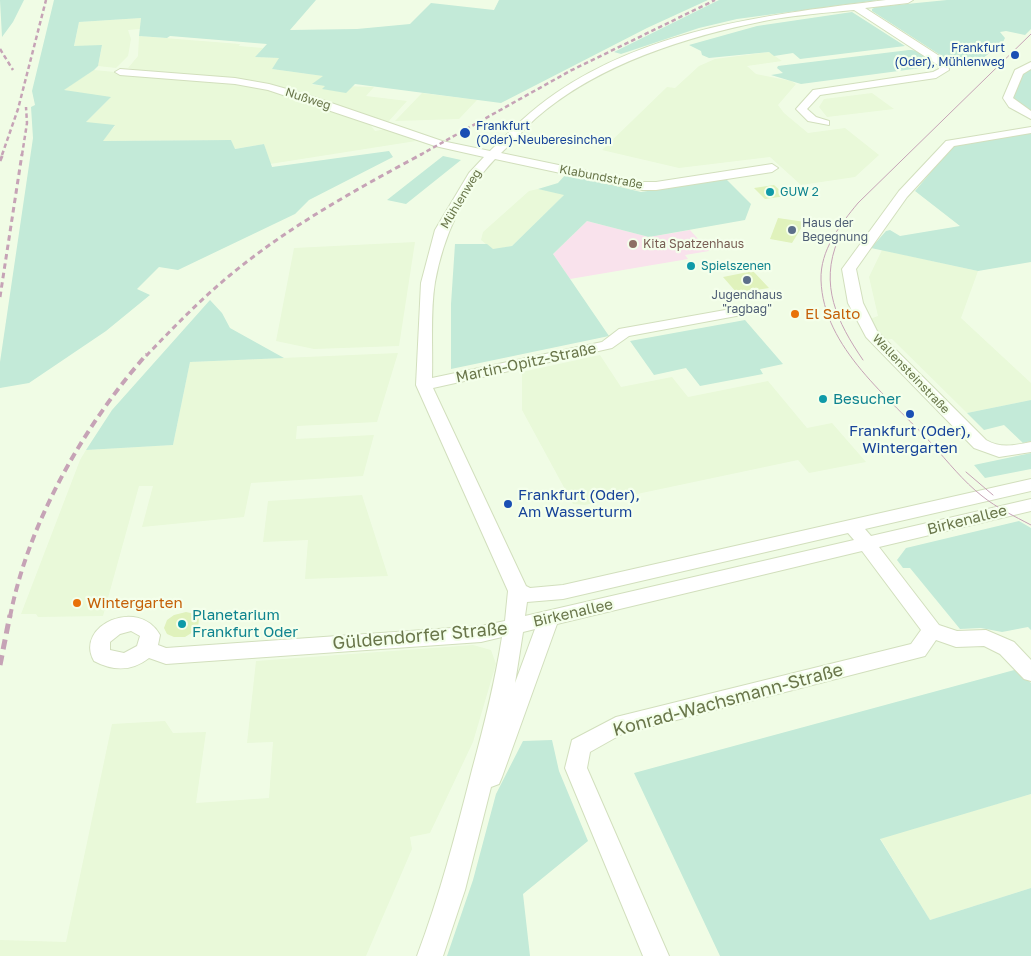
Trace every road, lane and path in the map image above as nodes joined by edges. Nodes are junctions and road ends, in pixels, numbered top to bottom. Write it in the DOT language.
graph roads {
  1 [pos="908,0"];
  2 [pos="855,6"];
  3 [pos="1031,65"];
  4 [pos="120,72"];
  5 [pos="1031,116"];
  6 [pos="824,123"];
  7 [pos="1031,130"];
  8 [pos="490,156"];
  9 [pos="772,168"];
  10 [pos="742,311"];
  11 [pos="424,385"];
  12 [pos="1031,447"];
  13 [pos="1031,485"];
  14 [pos="1031,505"];
  15 [pos="853,526"];
  16 [pos="868,544"];
  17 [pos="518,591"];
  18 [pos="550,618"];
  19 [pos="515,626"];
  20 [pos="932,630"];
  21 [pos="146,649"];
  22 [pos="1031,673"];
  23 [pos="460,862"];
  24 [pos="430,956"];
  25 [pos="656,956"];
  1 -- 2 [label="street, Mühlenweg"];
  2 -- 6 [label="street"];
  2 -- 8 [label="street, Mühlenweg"];
  3 -- 5 [label="street"];
  4 -- 8 [label="street, Nußweg"];
  7 -- 12 [label="street, Wallensteinstraße"];
  8 -- 9 [label="street, Klabundstraße"];
  8 -- 11 [label="street, Mühlenweg"];
  10 -- 11 [label="street, Martin-Opitz-Straße"];
  11 -- 17 [label="street, Mühlenweg"];
  13 -- 15 [label="street, Birkenallee"];
  14 -- 16 [label="street, Birkenallee"];
  15 -- 16 [label="street"];
  15 -- 17 [label="street, Birkenallee"];
  16 -- 18 [label="street, Birkenallee"];
  16 -- 20 [label="street"];
  17 -- 19 [label="street, Birkenallee"];
  18 -- 19 [label="street, Birkenallee"];
  18 -- 23 [label="street, Güldendorfer Straße"];
  19 -- 21 [label="street, Güldendorfer Straße"];
  19 -- 23 [label="street, Güldendorfer Straße"];
  20 -- 22 [label="street"];
  20 -- 25 [label="street, Konrad-Wachsmann-Straße"];
  23 -- 24 [label="street, Güldendorfer Straße"];
}
